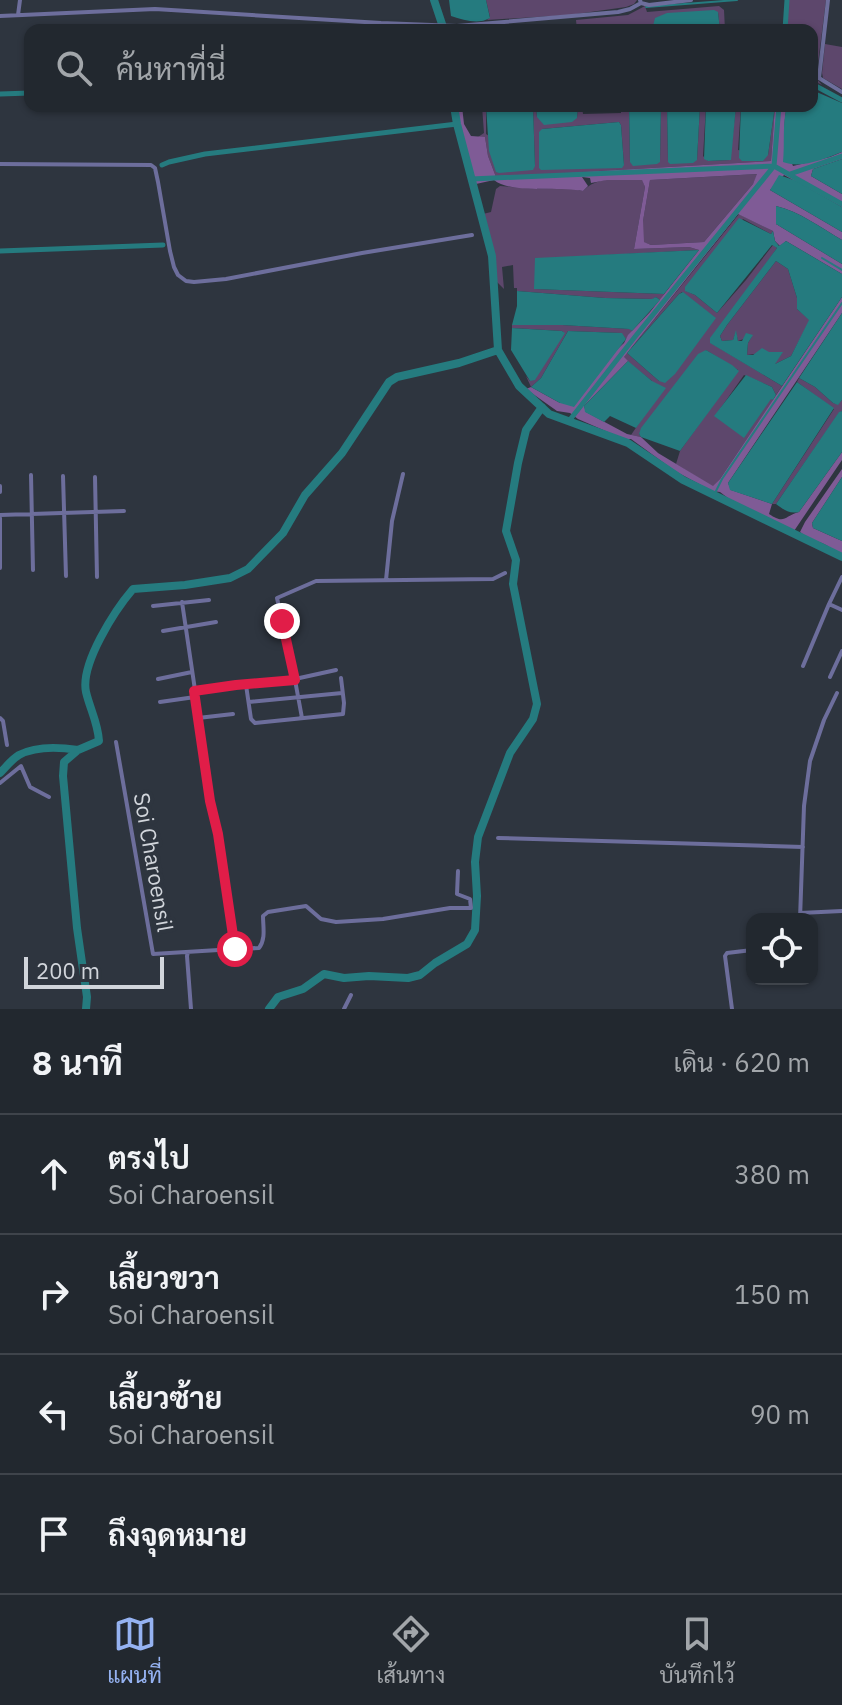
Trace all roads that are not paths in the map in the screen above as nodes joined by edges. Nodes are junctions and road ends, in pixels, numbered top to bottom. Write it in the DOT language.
graph roads {
  1 [pos="20,0"];
  2 [pos="691,0"];
  3 [pos="828,0"];
  4 [pos="641,1"];
  5 [pos="18,15"];
  6 [pos="0,16"];
  7 [pos="411,24"];
  8 [pos="480,24"];
  9 [pos="842,92"];
  10 [pos="0,164"];
  11 [pos="472,235"];
  12 [pos="403,474"];
  13 [pos="31,475"];
  14 [pos="63,476"];
  15 [pos="95,477"];
  16 [pos="124,511"];
  17 [pos="95,512"];
  18 [pos="64,513"];
  19 [pos="32,515"];
  20 [pos="0,517"];
  21 [pos="0,568"];
  22 [pos="33,570"];
  23 [pos="505,573"];
  24 [pos="66,576"];
  25 [pos="97,577"];
  26 [pos="842,577"];
  27 [pos="386,580"];
  28 [pos="209,600"];
  29 [pos="182,602"];
  30 [pos="829,604"];
  31 [pos="153,606"];
  32 [pos="842,610"];
  33 [pos="216,622"];
  34 [pos="185,627"];
  35 [pos="163,631"];
  36 [pos="842,651"];
  37 [pos="803,666"];
  38 [pos="336,670"];
  39 [pos="192,672"];
  40 [pos="830,677"];
  41 [pos="341,678"];
  42 [pos="158,679"];
  43 [pos="295,680"];
  44 [pos="246,685"];
  45 [pos="195,690"];
  46 [pos="343,692"];
  47 [pos="837,693"];
  48 [pos="195,697"];
  49 [pos="299,697"];
  50 [pos="160,702"];
  51 [pos="249,702"];
  52 [pos="233,714"];
  53 [pos="0,718"];
  54 [pos="198,718"];
  55 [pos="302,718"];
  56 [pos="116,742"];
  57 [pos="7,745"];
  58 [pos="0,783"];
  59 [pos="49,797"];
  60 [pos="498,838"];
  61 [pos="803,847"];
  62 [pos="458,871"];
  63 [pos="842,911"];
  64 [pos="800,913"];
  65 [pos="818,914"];
  66 [pos="235,949"];
  67 [pos="746,951"];
  68 [pos="188,952"];
  69 [pos="351,995"];
  70 [pos="191,1009"];
  71 [pos="344,1009"];
  72 [pos="732,1009"];
  1 -- 5 [label="street"];
  2 -- 4 [label="street"];
  3 -- 9 [label="street"];
  4 -- 8 [label="street"];
  5 -- 6 [label="street"];
  5 -- 7 [label="street"];
  10 -- 11 [label="street"];
  12 -- 27 [label="street"];
  13 -- 19 [label="street"];
  14 -- 18 [label="street"];
  15 -- 17 [label="street"];
  16 -- 17 [label="street"];
  17 -- 18 [label="street"];
  17 -- 25 [label="street"];
  18 -- 19 [label="street"];
  18 -- 24 [label="street"];
  19 -- 20 [label="street"];
  19 -- 22 [label="street"];
  20 -- 21 [label="street"];
  23 -- 27 [label="street"];
  26 -- 30 [label="street"];
  27 -- 43 [label="street"];
  28 -- 29 [label="street"];
  29 -- 31 [label="street"];
  29 -- 34 [label="street"];
  30 -- 32 [label="street"];
  30 -- 37 [label="street"];
  33 -- 34 [label="street"];
  34 -- 35 [label="street"];
  34 -- 39 [label="street"];
  36 -- 40 [label="street"];
  38 -- 43 [label="street"];
  39 -- 42 [label="street"];
  39 -- 45 [label="street"];
  41 -- 46 [label="street"];
  43 -- 44 [label="street"];
  43 -- 49 [label="street"];
  44 -- 45 [label="street"];
  44 -- 51 [label="street"];
  45 -- 48 [label="street"];
  46 -- 49 [label="street"];
  46 -- 55 [label="street"];
  47 -- 61 [label="street"];
  48 -- 50 [label="street"];
  48 -- 54 [label="street"];
  49 -- 51 [label="street"];
  49 -- 55 [label="street"];
  51 -- 55 [label="street"];
  52 -- 54 [label="street"];
  53 -- 57 [label="street"];
  54 -- 66 [label="street"];
  56 -- 68 [label="street, Soi Charoensil"];
  58 -- 59 [label="street"];
  60 -- 61 [label="street"];
  61 -- 64 [label="street"];
  62 -- 66 [label="street"];
  63 -- 65 [label="street"];
  66 -- 68 [label="street, Soi Charoensil"];
  67 -- 72 [label="street"];
  68 -- 70 [label="street, Soi Charoensil"];
  69 -- 71 [label="street"];
}
